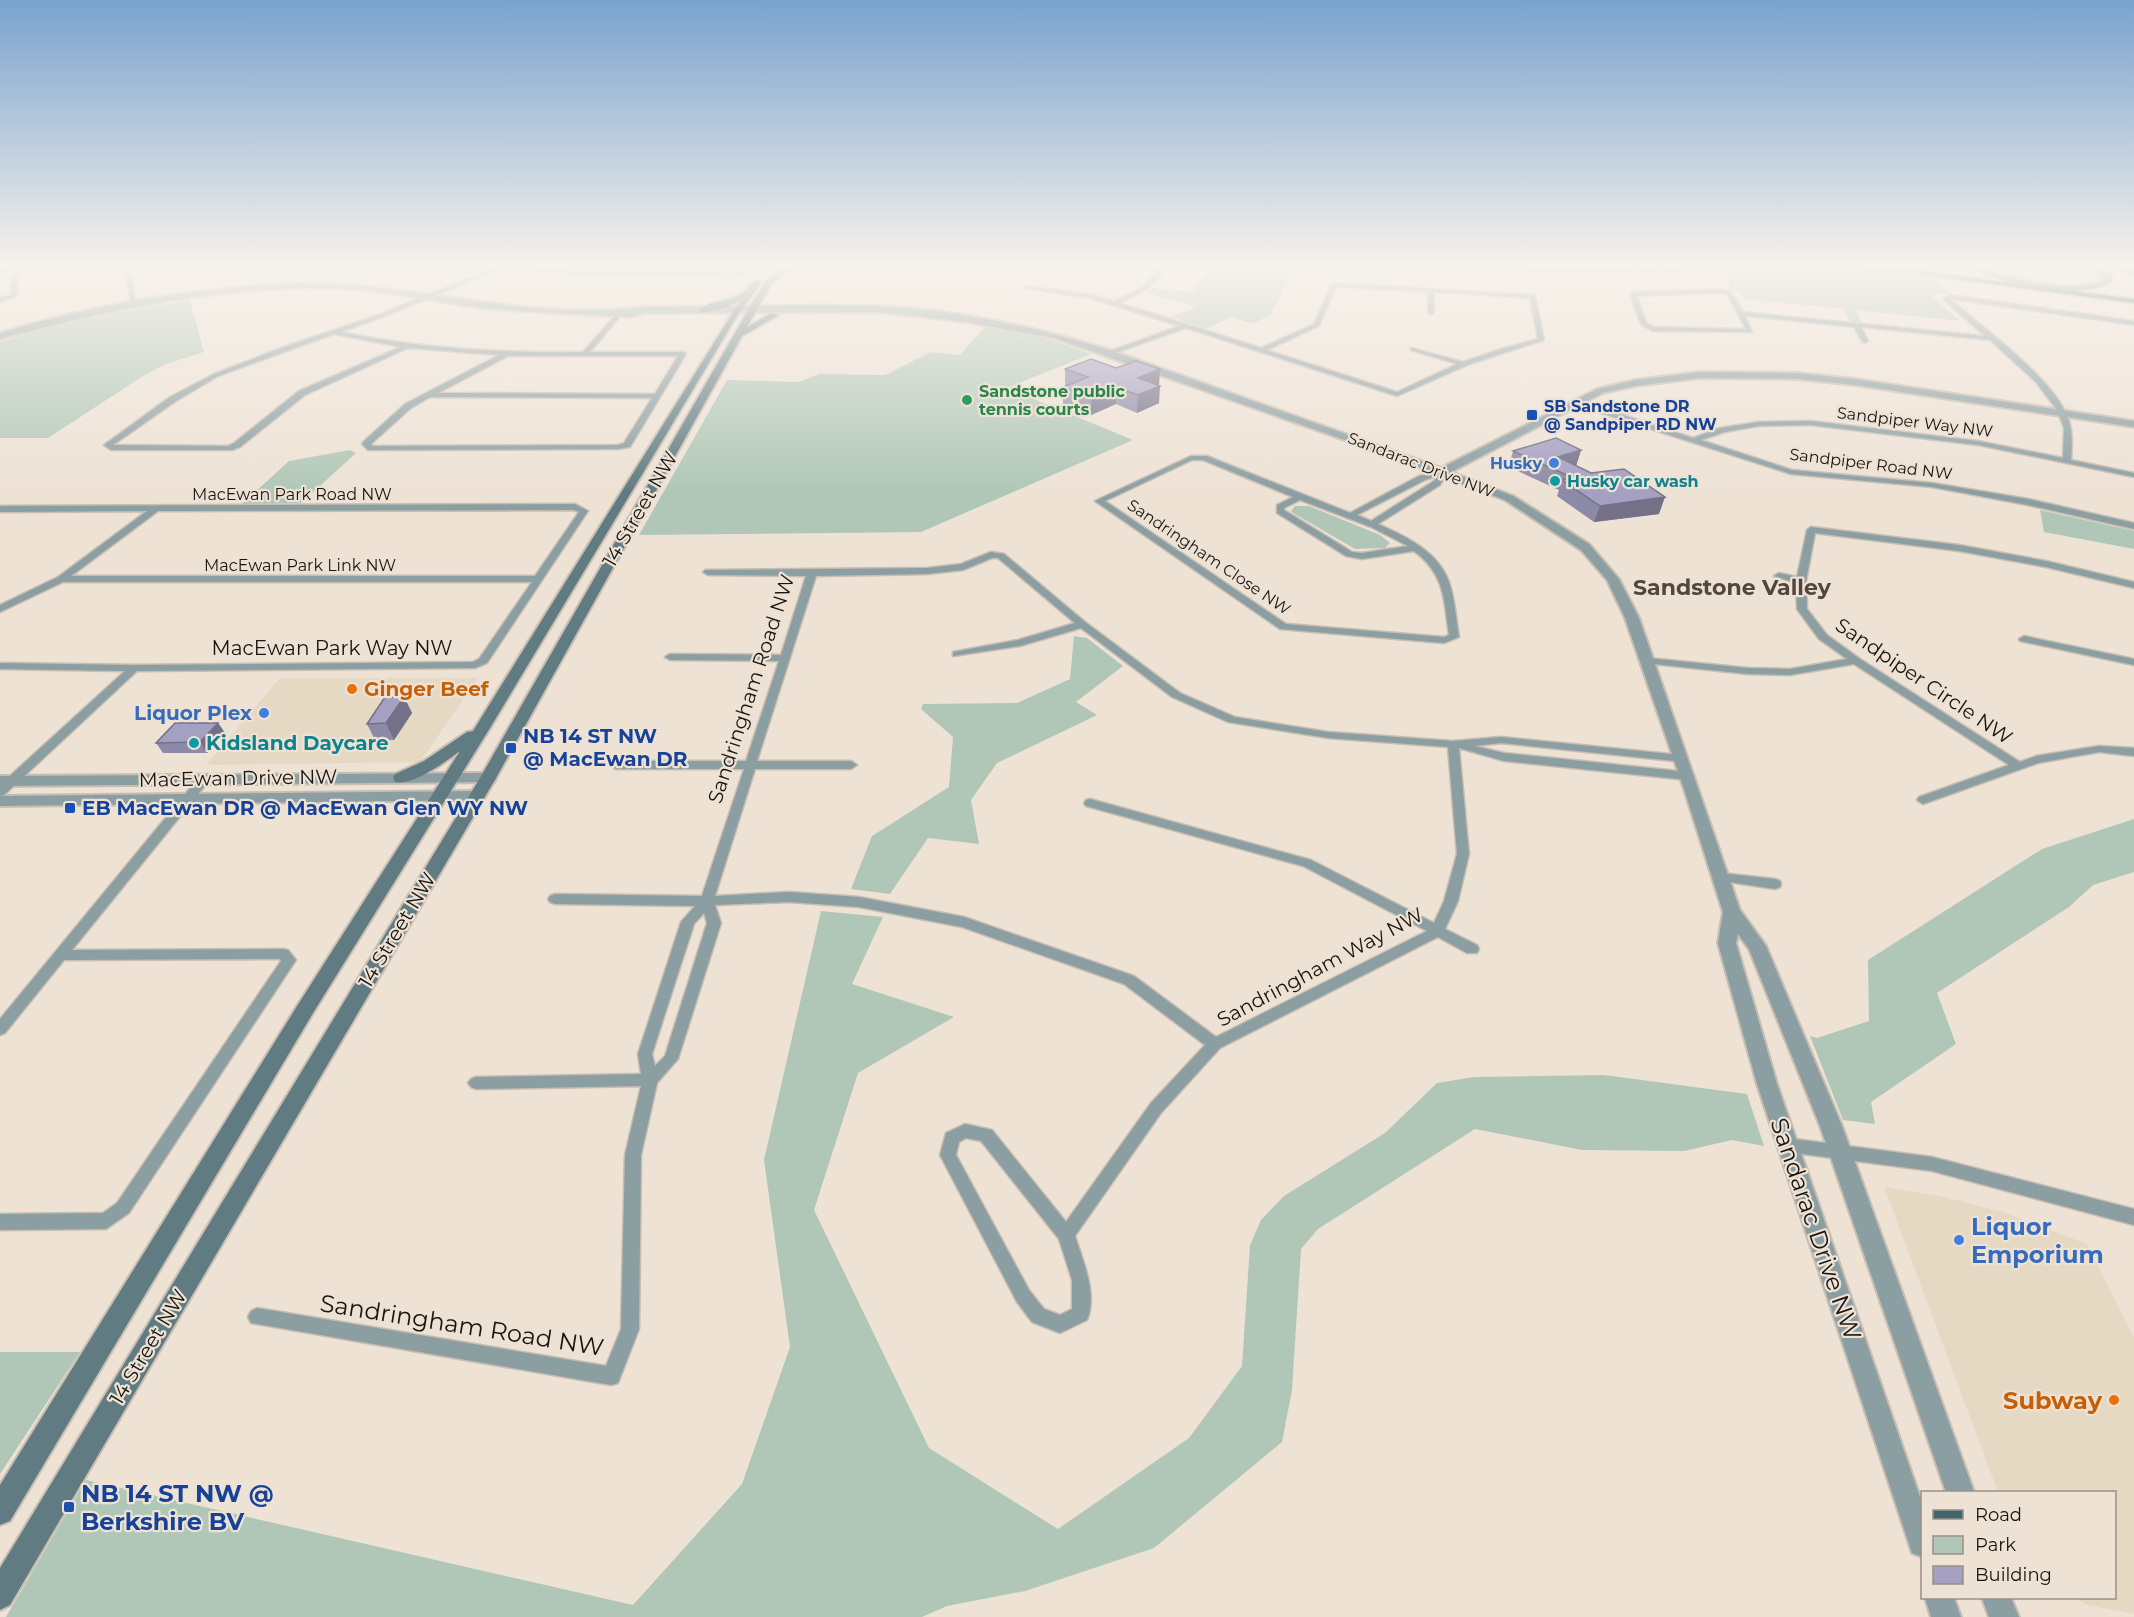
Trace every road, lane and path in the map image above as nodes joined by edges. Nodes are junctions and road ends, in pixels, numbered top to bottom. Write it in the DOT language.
graph roads {
  1 [pos="308,340"];
  2 [pos="364,340"];
  3 [pos="597,340"];
  4 [pos="718,340"];
  5 [pos="737,340"];
  6 [pos="1064,340"];
  7 [pos="1130,340"];
  8 [pos="1139,340"];
  9 [pos="1231,340"];
  10 [pos="1283,340"];
  11 [pos="1539,340"];
  12 [pos="1993,340"];
  13 [pos="406,347"];
  14 [pos="1413,349"];
  15 [pos="1262,350"];
  16 [pos="1105,351"];
  17 [pos="586,353"];
  18 [pos="507,354"];
  19 [pos="1460,363"];
  20 [pos="427,395"];
  21 [pos="657,396"];
  22 [pos="1575,402"];
  23 [pos="2062,411"];
  24 [pos="2134,424"];
  25 [pos="1692,441"];
  26 [pos="2067,460"];
  27 [pos="1443,472"];
  28 [pos="2134,475"];
  29 [pos="1300,497"];
  30 [pos="0,509"];
  31 [pos="13,509"];
  32 [pos="155,509"];
  33 [pos="584,511"];
  34 [pos="1350,516"];
  35 [pos="0,518"];
  36 [pos="1370,525"];
  37 [pos="2134,526"];
  38 [pos="1414,548"];
  39 [pos="708,572"];
  40 [pos="812,573"];
  41 [pos="1779,576"];
  42 [pos="61,579"];
  43 [pos="538,579"];
  44 [pos="1801,581"];
  45 [pos="2134,585"];
  46 [pos="0,609"];
  47 [pos="1082,624"];
  48 [pos="2024,639"];
  49 [pos="957,654"];
  50 [pos="670,657"];
  51 [pos="785,657"];
  52 [pos="1856,661"];
  53 [pos="1648,662"];
  54 [pos="2134,662"];
  55 [pos="0,666"];
  56 [pos="134,668"];
  57 [pos="482,728"];
  58 [pos="1453,744"];
  59 [pos="2134,752"];
  60 [pos="1680,759"];
  61 [pos="749,764"];
  62 [pos="616,765"];
  63 [pos="851,765"];
  64 [pos="2018,765"];
  65 [pos="1688,776"];
  66 [pos="401,778"];
  67 [pos="204,779"];
  68 [pos="4,785"];
  69 [pos="444,787"];
  70 [pos="482,787"];
  71 [pos="189,800"];
  72 [pos="1923,800"];
  73 [pos="0,801"];
  74 [pos="1090,803"];
  75 [pos="1721,877"];
  76 [pos="1775,884"];
  77 [pos="555,899"];
  78 [pos="707,901"];
  79 [pos="1732,912"];
  80 [pos="1437,932"];
  81 [pos="1472,949"];
  82 [pos="63,955"];
  83 [pos="0,1029"];
  84 [pos="1215,1044"];
  85 [pos="650,1080"];
  86 [pos="476,1083"];
  87 [pos="1787,1144"];
  88 [pos="1840,1153"];
  89 [pos="2134,1217"];
  90 [pos="0,1222"];
  91 [pos="1066,1235"];
  92 [pos="256,1317"];
  93 [pos="1960,1491"];
  94 [pos="0,1511"];
  95 [pos="1921,1537"];
  96 [pos="0,1595"];
  97 [pos="1940,1599"];
  98 [pos="1997,1599"];
  99 [pos="1946,1617"];
  100 [pos="2004,1617"];
  1 -- 13 [label="street"];
  2 -- 13 [label="street"];
  3 -- 17 [label="street"];
  4 -- 57 [label="main road, 14 Street NW"];
  5 -- 70 [label="main road, 14 Street NW"];
  6 -- 16 [label="street, Sandarac Drive NW"];
  7 -- 16 [label="street"];
  8 -- 16 [label="street"];
  9 -- 15 [label="street"];
  10 -- 15 [label="street"];
  11 -- 19 [label="street"];
  12 -- 23 [label="street"];
  13 -- 18 [label="street"];
  14 -- 19 [label="street"];
  15 -- 19 [label="street"];
  16 -- 27 [label="street, Sandarac Drive NW"];
  17 -- 18 [label="street"];
  17 -- 21 [label="street"];
  18 -- 20 [label="street"];
  20 -- 21 [label="street"];
  20 -- 21 [label="street"];
  22 -- 23 [label="street"];
  22 -- 25 [label="street, Sandpiper Road NW"];
  22 -- 27 [label="street"];
  23 -- 24 [label="street"];
  23 -- 26 [label="street"];
  25 -- 26 [label="street, Sandpiper Way NW"];
  25 -- 37 [label="street, Sandpiper Road NW"];
  26 -- 28 [label="street, Sandpiper Way NW"];
  27 -- 34 [label="street"];
  27 -- 36 [label="street"];
  27 -- 53 [label="street, Sandarac Drive NW"];
  29 -- 34 [label="street, Sandringham Close NW"];
  29 -- 38 [label="street"];
  29 -- 38 [label="street, Sandringham Close NW"];
  30 -- 31 [label="street, MacEwan Park Road NW"];
  31 -- 32 [label="street, MacEwan Park Road NW"];
  31 -- 35 [label="street"];
  32 -- 33 [label="street, MacEwan Park Road NW"];
  32 -- 42 [label="street"];
  33 -- 43 [label="street, MacEwan Park Way NW"];
  34 -- 36 [label="street, Sandringham Close NW"];
  36 -- 38 [label="street, Sandringham Close NW"];
  39 -- 40 [label="street"];
  40 -- 47 [label="street, Sandringham Road NW"];
  40 -- 51 [label="street, Sandringham Road NW"];
  41 -- 44 [label="street"];
  42 -- 43 [label="street, MacEwan Park Link NW"];
  42 -- 46 [label="street"];
  43 -- 56 [label="street, MacEwan Park Way NW"];
  44 -- 45 [label="street, Sandpiper Circle NW"];
  44 -- 52 [label="street, Sandpiper Circle NW"];
  47 -- 49 [label="street"];
  47 -- 58 [label="street, Sandringham Road NW"];
  48 -- 54 [label="street"];
  50 -- 51 [label="street"];
  51 -- 61 [label="street, Sandringham Road NW"];
  52 -- 53 [label="street"];
  52 -- 64 [label="street, Sandpiper Circle NW"];
  53 -- 60 [label="street, Sandarac Drive NW"];
  55 -- 56 [label="street, MacEwan Park Way NW"];
  56 -- 68 [label="street"];
  57 -- 66 [label="main road"];
  57 -- 69 [label="main road, 14 Street NW"];
  58 -- 60 [label="street, Sandringham Road NW"];
  58 -- 65 [label="street, Sandringham Road NW"];
  58 -- 80 [label="street, Sandringham Way NW"];
  59 -- 64 [label="street, Sandpiper Circle NW"];
  60 -- 65 [label="street, Sandarac Drive NW"];
  61 -- 62 [label="street"];
  61 -- 63 [label="street"];
  61 -- 78 [label="street, Sandringham Road NW"];
  64 -- 72 [label="street"];
  65 -- 75 [label="street, Sandarac Drive NW"];
  66 -- 67 [label="street, MacEwan Drive NW"];
  66 -- 69 [label="street, MacEwan Drive NW"];
  67 -- 68 [label="street, MacEwan Drive NW"];
  67 -- 71 [label="street"];
  69 -- 70 [label="street, MacEwan Drive NW"];
  69 -- 71 [label="street, MacEwan Drive NW"];
  69 -- 94 [label="main road, 14 Street NW"];
  70 -- 96 [label="main road, 14 Street NW"];
  71 -- 73 [label="street, MacEwan Drive NW"];
  71 -- 82 [label="street"];
  74 -- 80 [label="street"];
  75 -- 76 [label="street"];
  75 -- 79 [label="street, Sandarac Drive NW"];
  77 -- 78 [label="street, Sandringham Way NW"];
  78 -- 84 [label="street, Sandringham Way NW"];
  78 -- 85 [label="street, Sandringham Road NW"];
  78 -- 85 [label="street, Sandringham Road NW"];
  79 -- 87 [label="street, Sandarac Drive NW"];
  79 -- 88 [label="street, Sandarac Drive NW"];
  80 -- 81 [label="street"];
  80 -- 84 [label="street, Sandringham Way NW"];
  82 -- 83 [label="street"];
  82 -- 90 [label="street"];
  84 -- 91 [label="street"];
  85 -- 86 [label="street"];
  85 -- 92 [label="street, Sandringham Road NW"];
  87 -- 88 [label="street"];
  87 -- 95 [label="street, Sandarac Drive NW"];
  88 -- 89 [label="street"];
  88 -- 93 [label="street, Sandarac Drive NW"];
  91 -- 91 [label="street"];
  97 -- 99 [label="street"];
  98 -- 100 [label="street"];
}
